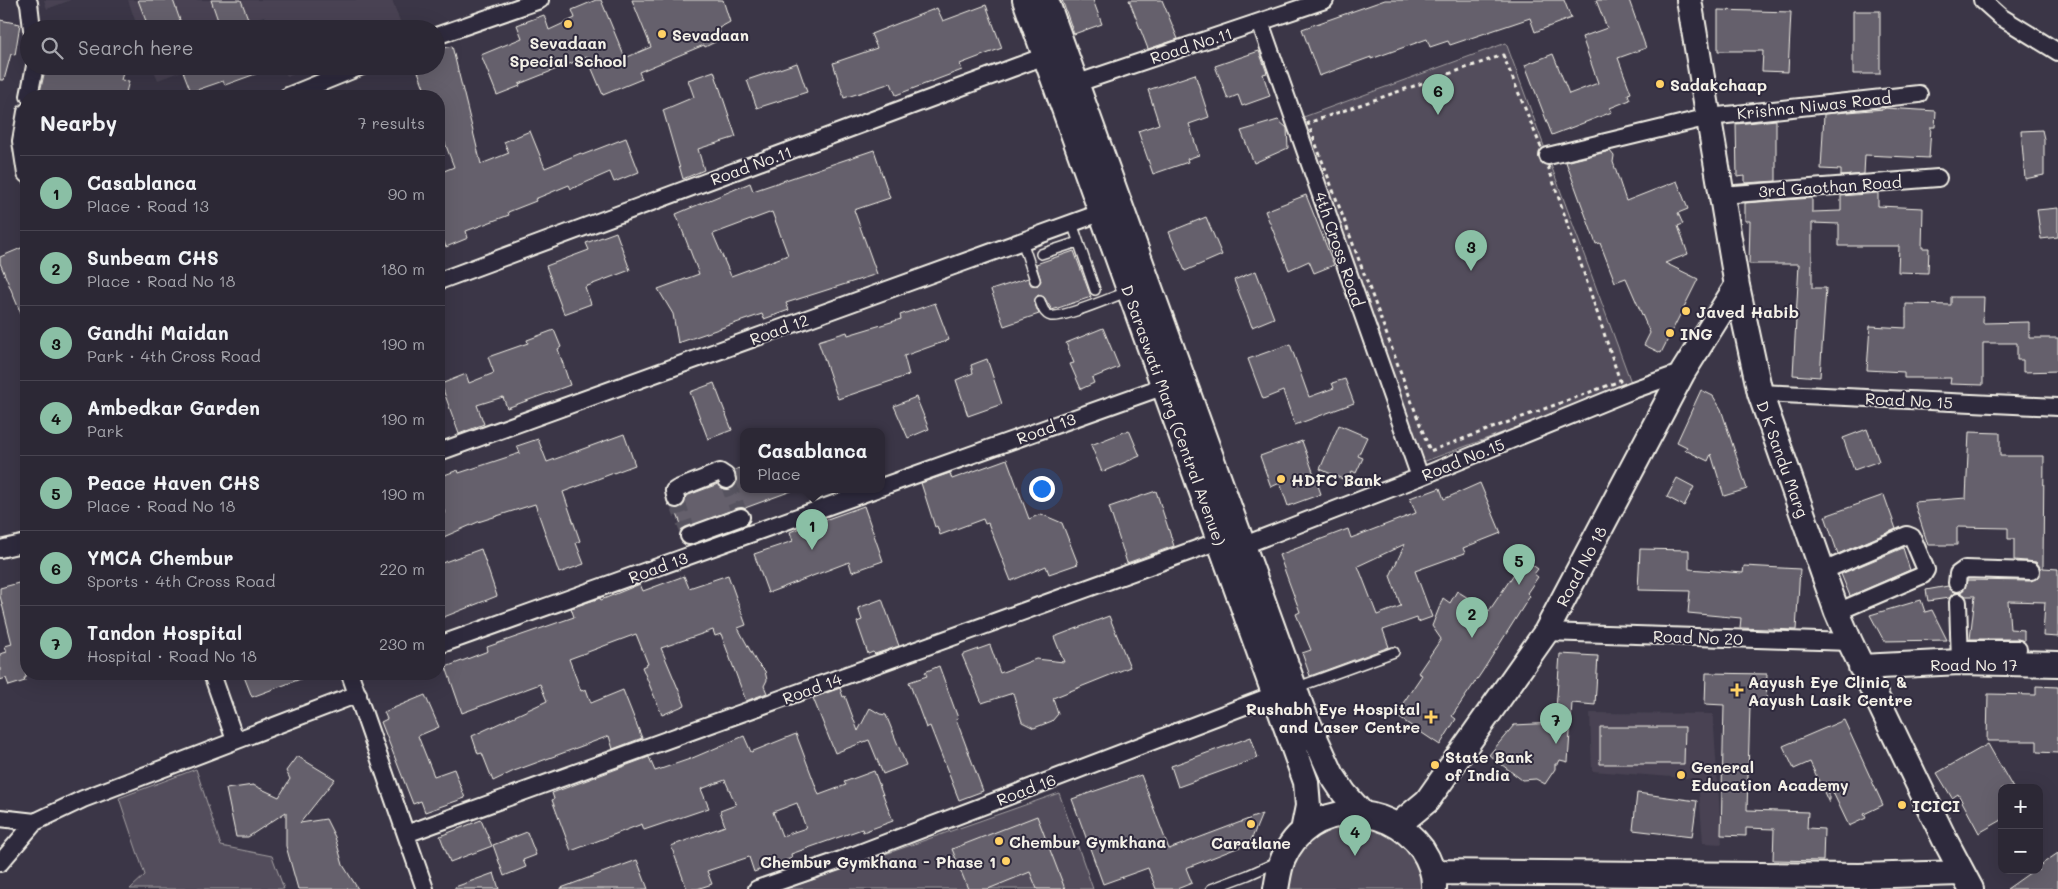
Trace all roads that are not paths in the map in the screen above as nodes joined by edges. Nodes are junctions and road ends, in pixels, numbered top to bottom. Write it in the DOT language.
graph roads {
  1 [pos="27,0"];
  2 [pos="540,0"];
  3 [pos="1025,0"];
  4 [pos="1046,0"];
  5 [pos="1325,0"];
  6 [pos="1689,0"];
  7 [pos="1982,0"];
  8 [pos="30,20"];
  9 [pos="1260,22"];
  10 [pos="445,33"];
  11 [pos="2058,52"];
  12 [pos="1054,53"];
  13 [pos="33,75"];
  14 [pos="340,75"];
  15 [pos="1066,87"];
  16 [pos="30,90"];
  17 [pos="303,90"];
  18 [pos="1919,94"];
  19 [pos="1708,117"];
  20 [pos="1548,156"];
  21 [pos="1938,178"];
  22 [pos="1722,194"];
  23 [pos="1111,209"];
  24 [pos="1072,223"];
  25 [pos="1022,241"];
  26 [pos="1078,242"];
  27 [pos="1041,254"];
  28 [pos="445,279"];
  29 [pos="1035,280"];
  30 [pos="1737,286"];
  31 [pos="1095,290"];
  32 [pos="1130,291"];
  33 [pos="1040,301"];
  34 [pos="1683,372"];
  35 [pos="1173,382"];
  36 [pos="1760,393"];
  37 [pos="2058,407"];
  38 [pos="445,450"];
  39 [pos="1420,477"];
  40 [pos="727,480"];
  41 [pos="885,486"];
  42 [pos="865,493"];
  43 [pos="676,499"];
  44 [pos="747,535"];
  45 [pos="1231,543"];
  46 [pos="20,544"];
  47 [pos="0,549"];
  48 [pos="696,553"];
  49 [pos="1823,571"];
  50 [pos="2031,571"];
  51 [pos="1957,583"];
  52 [pos="1958,602"];
  53 [pos="1837,612"];
  54 [pos="1546,632"];
  55 [pos="1850,642"];
  56 [pos="445,643"];
  57 [pos="2018,649"];
  58 [pos="1394,652"];
  59 [pos="1960,655"];
  60 [pos="1991,656"];
  61 [pos="2058,664"];
  62 [pos="1861,667"];
  63 [pos="214,680"];
  64 [pos="355,680"];
  65 [pos="1285,691"];
  66 [pos="358,694"];
  67 [pos="235,740"];
  68 [pos="1362,813"];
  69 [pos="0,818"];
  70 [pos="35,822"];
  71 [pos="1398,825"];
  72 [pos="1303,831"];
  73 [pos="406,834"];
  74 [pos="1282,860"];
  75 [pos="0,863"];
  76 [pos="1433,880"];
  77 [pos="1660,881"];
  78 [pos="1683,881"];
  79 [pos="1966,881"];
  80 [pos="425,889"];
  81 [pos="758,889"];
  82 [pos="1211,889"];
  83 [pos="1276,889"];
  1 -- 8 [label="street"];
  2 -- 10 [label="street"];
  3 -- 12 [label="main road, D Saraswati Marg (Central Avenue)"];
  4 -- 12 [label="main road, D Saraswati Marg (Central Avenue)"];
  5 -- 9 [label="street, Road No.11"];
  6 -- 19 [label="main road, D K Sandu Marg"];
  7 -- 11 [label="street"];
  9 -- 15 [label="street, Road No.11"];
  9 -- 39 [label="street, 4th Cross Road"];
  12 -- 15 [label="main road, D Saraswati Marg (Central Avenue)"];
  12 -- 28 [label="street, Road No.11"];
  13 -- 16 [label="street"];
  14 -- 17 [label="street"];
  15 -- 23 [label="main road, D Saraswati Marg (Central Avenue)"];
  18 -- 19 [label="street, Krishna Niwas Road"];
  19 -- 20 [label="street, Krishna Niwas Road"];
  19 -- 22 [label="main road, D K Sandu Marg"];
  21 -- 22 [label="street, 3rd Gaothan Road"];
  22 -- 30 [label="main road, D K Sandu Marg"];
  23 -- 24 [label="street, Road 12"];
  23 -- 32 [label="main road, D Saraswati Marg (Central Avenue)"];
  23 -- 35 [label="main road, D Saraswati Marg (Central Avenue)"];
  24 -- 25 [label="street, Road 12"];
  24 -- 26 [label="lane"];
  25 -- 29 [label="lane"];
  25 -- 38 [label="street, Road 12"];
  26 -- 27 [label="lane"];
  26 -- 31 [label="lane"];
  30 -- 34 [label="main road, Road No 18"];
  30 -- 36 [label="main road, D K Sandu Marg"];
  32 -- 33 [label="lane"];
  32 -- 35 [label="main road, D Saraswati Marg (Central Avenue)"];
  34 -- 39 [label="street, Road No.15"];
  34 -- 54 [label="main road, Road No 18"];
  35 -- 41 [label="street, Road 13"];
  35 -- 45 [label="main road, D Saraswati Marg (Central Avenue)"];
  36 -- 37 [label="street, Road No 15"];
  36 -- 49 [label="main road, D K Sandu Marg"];
  39 -- 45 [label="street, Road No.15"];
  40 -- 43 [label="street"];
  42 -- 44 [label="street, Road 13"];
  44 -- 48 [label="street, Road 13"];
  44 -- 48 [label="street"];
  45 -- 65 [label="main road, D Saraswati Marg (Central Avenue)"];
  45 -- 73 [label="street, Road 14"];
  46 -- 47 [label="street"];
  48 -- 56 [label="street, Road 13"];
  49 -- 53 [label="main road, D K Sandu Marg"];
  49 -- 53 [label="street"];
  50 -- 51 [label="street"];
  52 -- 59 [label="street"];
  53 -- 55 [label="main road, D K Sandu Marg"];
  54 -- 55 [label="street, Road No 20"];
  54 -- 71 [label="main road, Road No 18"];
  55 -- 62 [label="main road, D K Sandu Marg"];
  57 -- 60 [label="street"];
  58 -- 65 [label="lane"];
  59 -- 60 [label="main road, Road No 17"];
  59 -- 62 [label="main road, Road No 17"];
  60 -- 61 [label="main road, Road No 17"];
  62 -- 79 [label="main road, D K Sandu Marg"];
  63 -- 67 [label="street"];
  64 -- 66 [label="street"];
  65 -- 68 [label="main road, D Saraswati Marg (Central Avenue)"];
  65 -- 72 [label="main road, D Saraswati Marg (Central Avenue)"];
  65 -- 81 [label="street, Road 16"];
  66 -- 67 [label="street"];
  66 -- 73 [label="street"];
  67 -- 70 [label="street"];
  68 -- 71 [label="main road"];
  68 -- 72 [label="main road"];
  69 -- 70 [label="street"];
  70 -- 75 [label="street"];
  71 -- 76 [label="main road"];
  72 -- 74 [label="main road"];
  73 -- 80 [label="street"];
  74 -- 82 [label="lane"];
  74 -- 83 [label="main road"];
  76 -- 77 [label="main road"];
  77 -- 78 [label="main road"];
  78 -- 79 [label="main road"];
}
